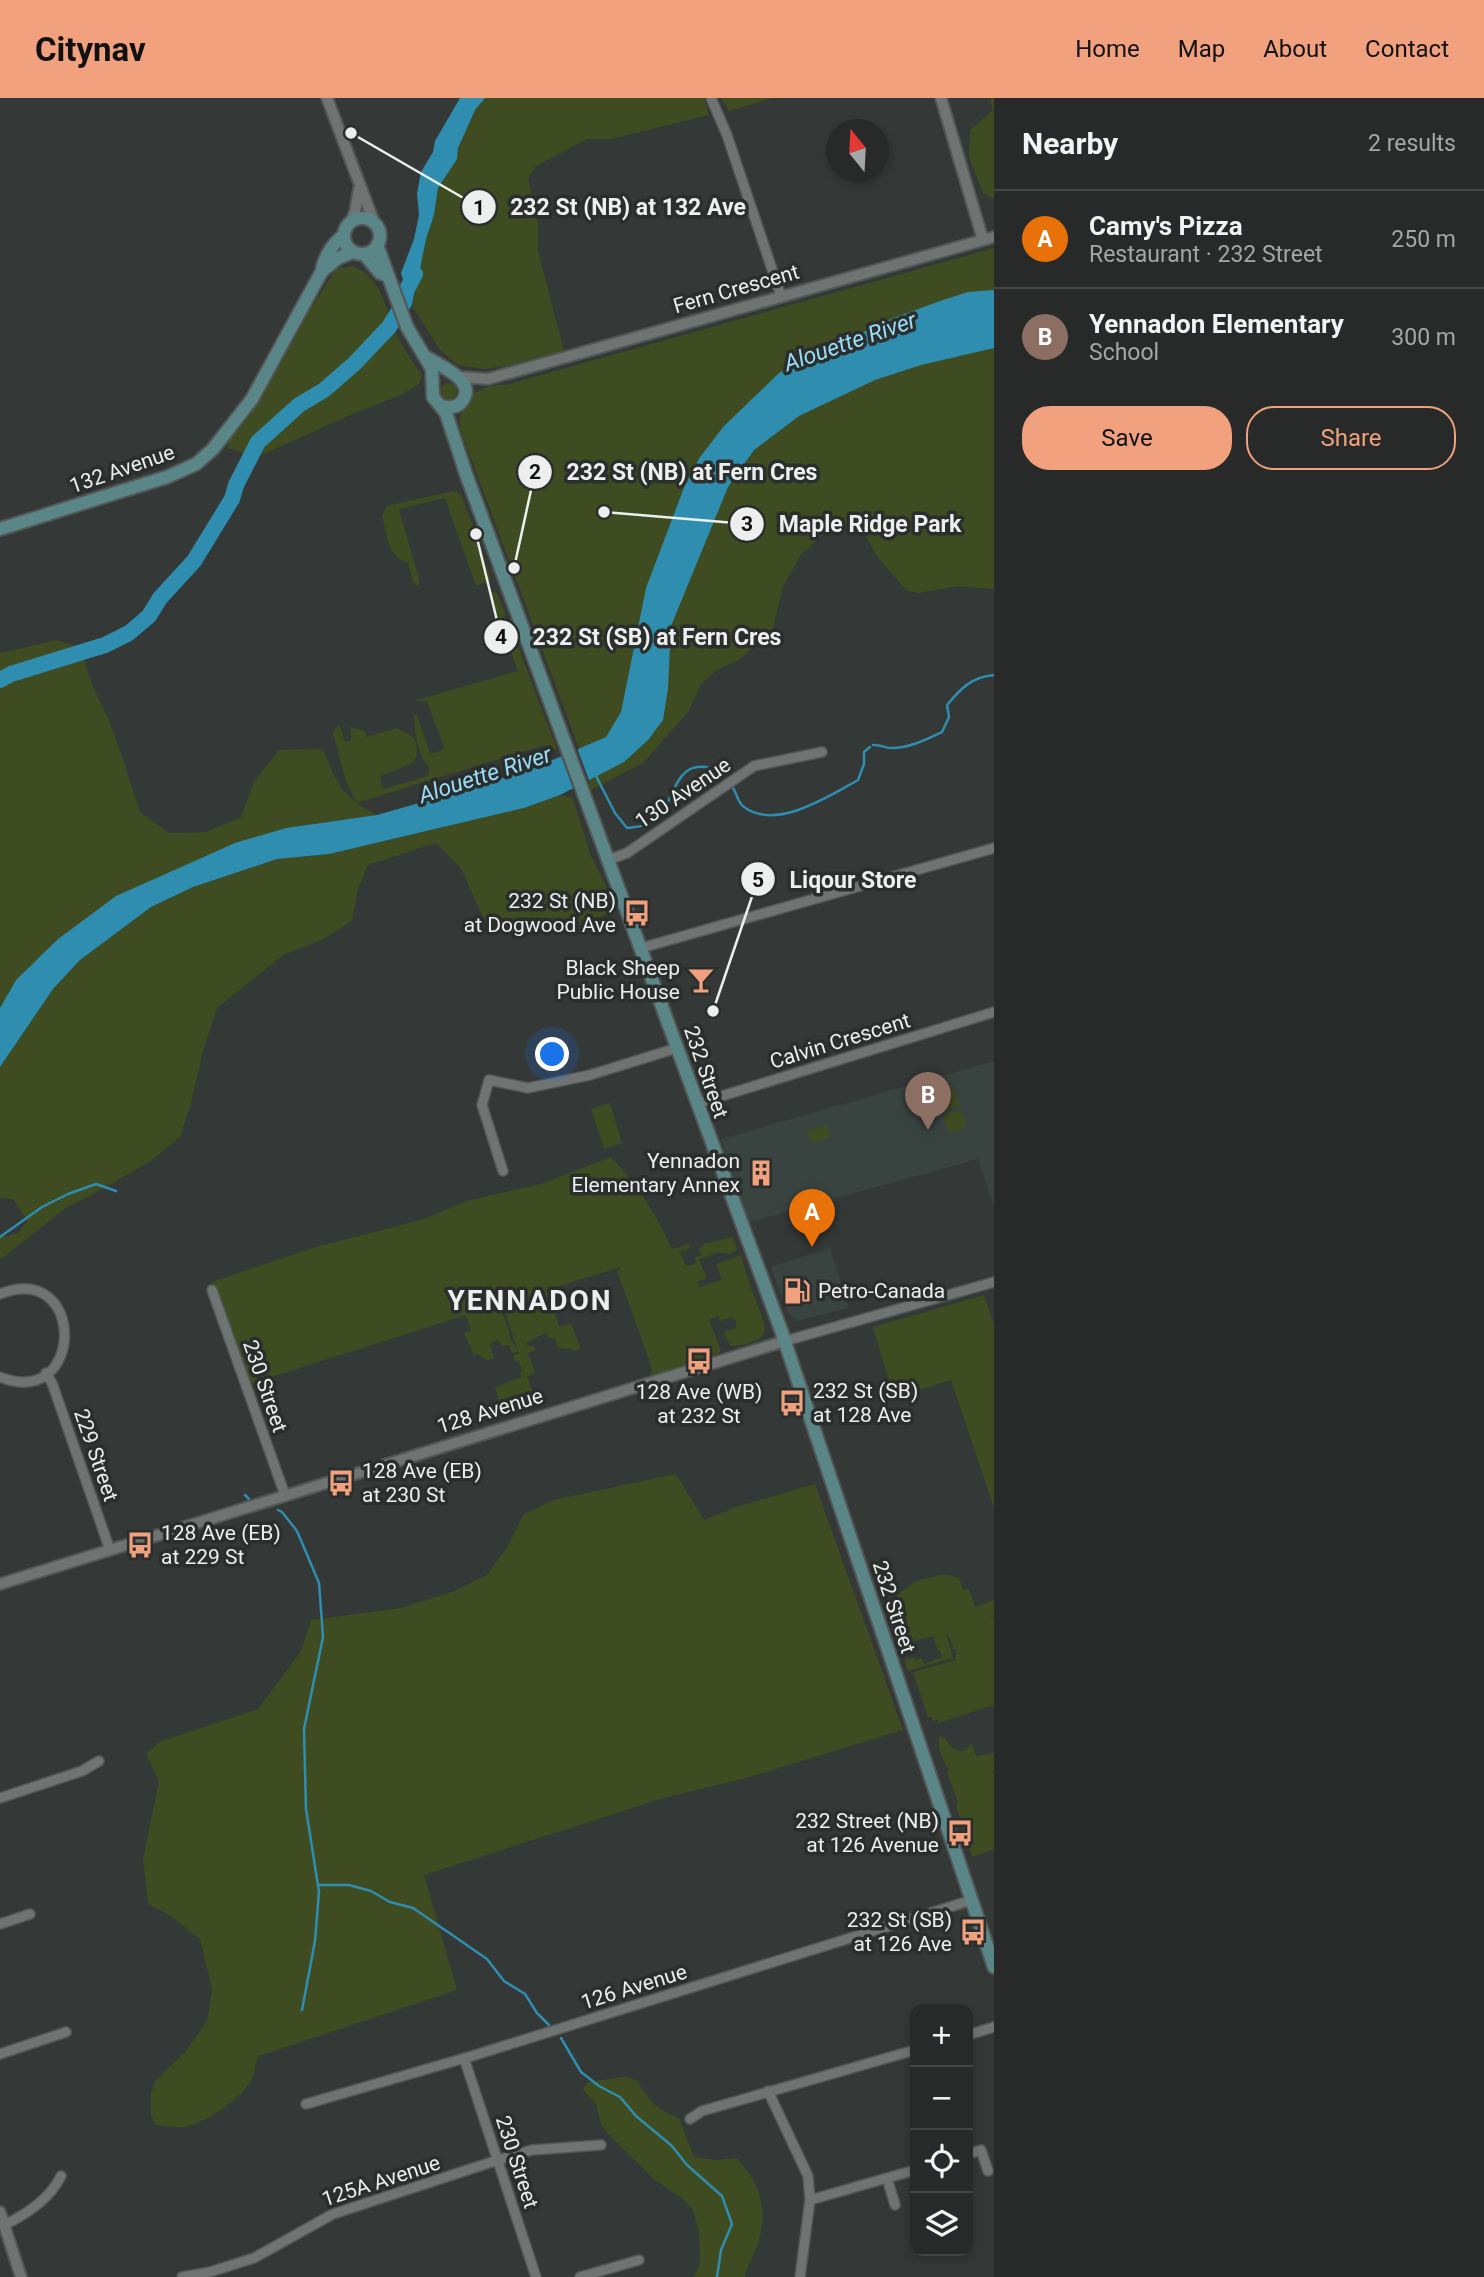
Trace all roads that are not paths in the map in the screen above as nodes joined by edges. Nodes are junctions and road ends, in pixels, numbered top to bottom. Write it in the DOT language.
graph roads {
  1 [pos="327,98"];
  2 [pos="711,98"];
  3 [pos="941,98"];
  4 [pos="359,186"];
  5 [pos="351,221"];
  6 [pos="374,222"];
  7 [pos="343,236"];
  8 [pos="988,238"];
  9 [pos="377,245"];
  10 [pos="359,253"];
  11 [pos="322,271"];
  12 [pos="389,279"];
  13 [pos="781,296"];
  14 [pos="426,356"];
  15 [pos="454,375"];
  16 [pos="488,379"];
  17 [pos="434,383"];
  18 [pos="463,400"];
  19 [pos="442,406"];
  20 [pos="453,432"];
  21 [pos="0,528"];
  22 [pos="822,752"];
  23 [pos="994,848"];
  24 [pos="608,860"];
  25 [pos="641,948"];
  26 [pos="994,1012"];
  27 [pos="677,1048"];
  28 [pos="696,1104"];
  29 [pos="503,1171"];
  30 [pos="994,1282"];
  31 [pos="212,1290"];
  32 [pos="0,1294"];
  33 [pos="785,1341"];
  34 [pos="46,1373"];
  35 [pos="0,1377"];
  36 [pos="285,1495"];
  37 [pos="110,1550"];
  38 [pos="0,1582"];
  39 [pos="99,1761"];
  40 [pos="0,1798"];
  41 [pos="972,1900"];
  42 [pos="30,1914"];
  43 [pos="0,1924"];
  44 [pos="994,1967"];
  45 [pos="994,2027"];
  46 [pos="66,2032"];
  47 [pos="973,2033"];
  48 [pos="910,2051"];
  49 [pos="0,2054"];
  50 [pos="464,2058"];
  51 [pos="768,2091"];
  52 [pos="306,2104"];
  53 [pos="690,2119"];
  54 [pos="601,2145"];
  55 [pos="973,2152"];
  56 [pos="498,2160"];
  57 [pos="910,2171"];
  58 [pos="988,2171"];
  59 [pos="61,2176"];
  60 [pos="887,2178"];
  61 [pos="810,2200"];
  62 [pos="895,2205"];
  63 [pos="0,2212"];
  64 [pos="4,2225"];
  65 [pos="639,2260"];
  66 [pos="598,2275"];
  67 [pos="21,2277"];
  68 [pos="182,2277"];
  69 [pos="536,2277"];
  70 [pos="580,2277"];
  71 [pos="800,2277"];
  1 -- 4 [label="street"];
  2 -- 13 [label="street"];
  3 -- 8 [label="street"];
  4 -- 5 [label="street"];
  4 -- 6 [label="street"];
  5 -- 6 [label="main road"];
  5 -- 7 [label="main road"];
  6 -- 9 [label="main road"];
  7 -- 10 [label="main road"];
  7 -- 11 [label="main road, 132 Avenue"];
  8 -- 13 [label="street, Fern Crescent"];
  9 -- 10 [label="main road"];
  9 -- 12 [label="main road"];
  10 -- 11 [label="main road, 132 Avenue"];
  10 -- 12 [label="main road"];
  11 -- 21 [label="main road, 132 Avenue"];
  12 -- 14 [label="main road"];
  13 -- 16 [label="street, Fern Crescent"];
  14 -- 15 [label="main road"];
  14 -- 17 [label="main road"];
  15 -- 16 [label="street, Fern Crescent"];
  15 -- 17 [label="main road"];
  15 -- 18 [label="main road"];
  16 -- 18 [label="street, Fern Crescent"];
  17 -- 19 [label="main road"];
  18 -- 19 [label="main road"];
  18 -- 20 [label="main road"];
  19 -- 20 [label="main road, 232 Street"];
  20 -- 24 [label="main road, 232 Street"];
  22 -- 24 [label="street, 130 Avenue"];
  23 -- 25 [label="street"];
  24 -- 25 [label="main road, 232 Street"];
  25 -- 27 [label="main road, 232 Street"];
  26 -- 28 [label="street, Calvin Crescent"];
  27 -- 28 [label="main road, 232 Street"];
  27 -- 29 [label="street"];
  28 -- 33 [label="main road, 232 Street"];
  30 -- 33 [label="street, 128 Avenue"];
  31 -- 36 [label="street, 230 Street"];
  32 -- 34 [label="street"];
  33 -- 36 [label="street, 128 Avenue"];
  33 -- 41 [label="main road, 232 Street"];
  34 -- 35 [label="street"];
  34 -- 37 [label="street, 229 Street"];
  36 -- 37 [label="street, 128 Avenue"];
  37 -- 38 [label="street, 128 Avenue"];
  39 -- 40 [label="street"];
  41 -- 44 [label="main road, 232 Street"];
  41 -- 50 [label="street, 126 Avenue"];
  42 -- 43 [label="street"];
  45 -- 47 [label="street"];
  46 -- 49 [label="street"];
  48 -- 51 [label="street"];
  50 -- 52 [label="street, 126 Avenue"];
  50 -- 56 [label="street, 230 Street"];
  51 -- 53 [label="street"];
  51 -- 61 [label="street"];
  54 -- 56 [label="street, 125A Avenue"];
  55 -- 58 [label="street"];
  56 -- 68 [label="street, 125A Avenue"];
  56 -- 69 [label="street, 230 Street"];
  57 -- 60 [label="street"];
  59 -- 64 [label="street"];
  60 -- 61 [label="street"];
  60 -- 62 [label="street"];
  61 -- 71 [label="street"];
  63 -- 64 [label="street"];
  64 -- 67 [label="street"];
  65 -- 66 [label="street"];
  66 -- 70 [label="street"];
}
